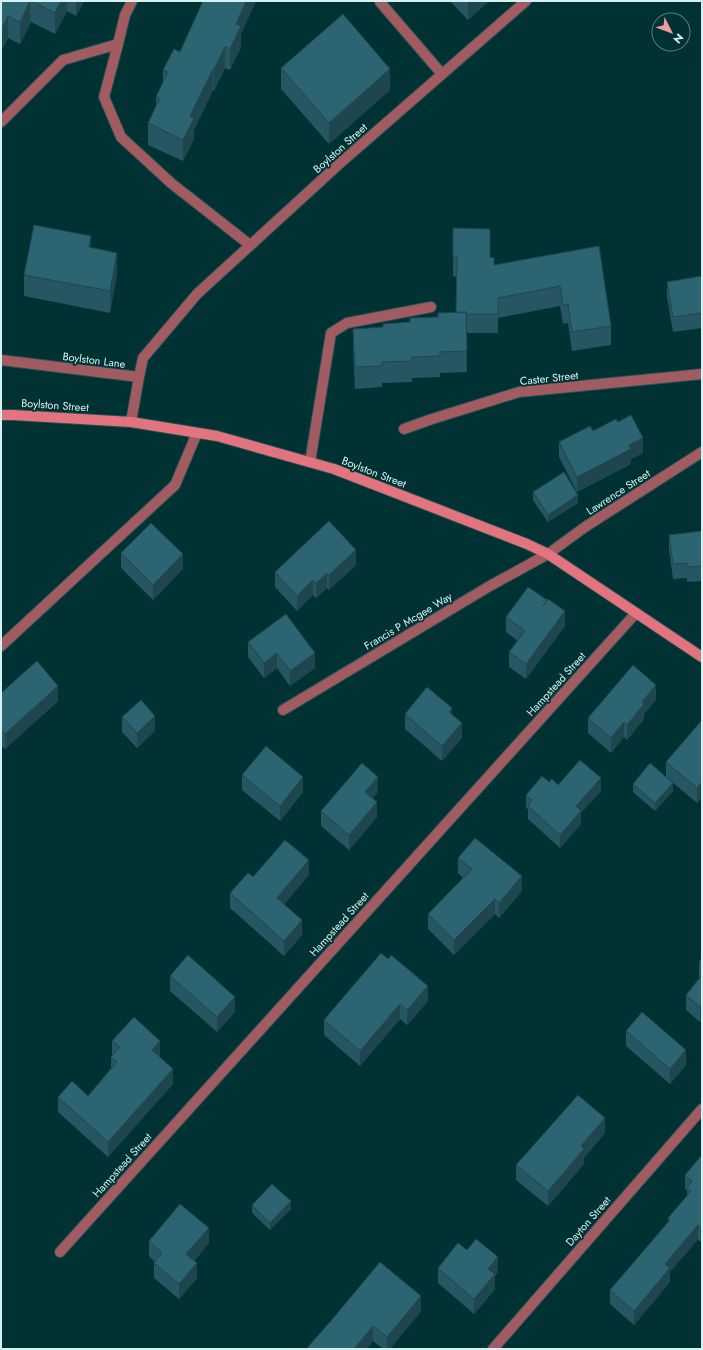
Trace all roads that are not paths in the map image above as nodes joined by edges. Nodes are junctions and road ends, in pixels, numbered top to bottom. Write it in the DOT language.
graph roads {
  1 [pos="132,1"];
  2 [pos="526,1"];
  3 [pos="380,2"];
  4 [pos="118,44"];
  5 [pos="442,74"];
  6 [pos="1,122"];
  7 [pos="250,246"];
  8 [pos="431,307"];
  9 [pos="1,360"];
  10 [pos="702,374"];
  11 [pos="139,377"];
  12 [pos="1,415"];
  13 [pos="131,422"];
  14 [pos="404,429"];
  15 [pos="198,433"];
  16 [pos="702,452"];
  17 [pos="310,462"];
  18 [pos="548,554"];
  19 [pos="636,613"];
  20 [pos="1,646"];
  21 [pos="702,657"];
  22 [pos="283,710"];
  23 [pos="702,1108"];
  24 [pos="60,1252"];
  25 [pos="493,1349"];
  1 -- 4 [label="street"];
  2 -- 5 [label="street, Boylston Street"];
  3 -- 5 [label="street"];
  4 -- 6 [label="street"];
  4 -- 7 [label="street"];
  5 -- 7 [label="street, Boylston Street"];
  7 -- 11 [label="street, Boylston Street"];
  8 -- 17 [label="street"];
  9 -- 11 [label="street, Boylston Lane"];
  10 -- 14 [label="street, Caster Street"];
  11 -- 13 [label="street, Boylston Lane"];
  12 -- 13 [label="main road, Boylston Street"];
  13 -- 15 [label="main road, Boylston Street"];
  15 -- 17 [label="main road, Boylston Street"];
  15 -- 20 [label="street"];
  16 -- 18 [label="street, Lawrence Street"];
  17 -- 18 [label="main road, Boylston Street"];
  18 -- 19 [label="main road, Boylston Street"];
  18 -- 22 [label="street, Francis P Mcgee Way"];
  19 -- 21 [label="main road, Boylston Street"];
  19 -- 24 [label="street, Hampstead Street"];
  23 -- 25 [label="street, Dayton Street"];
}
